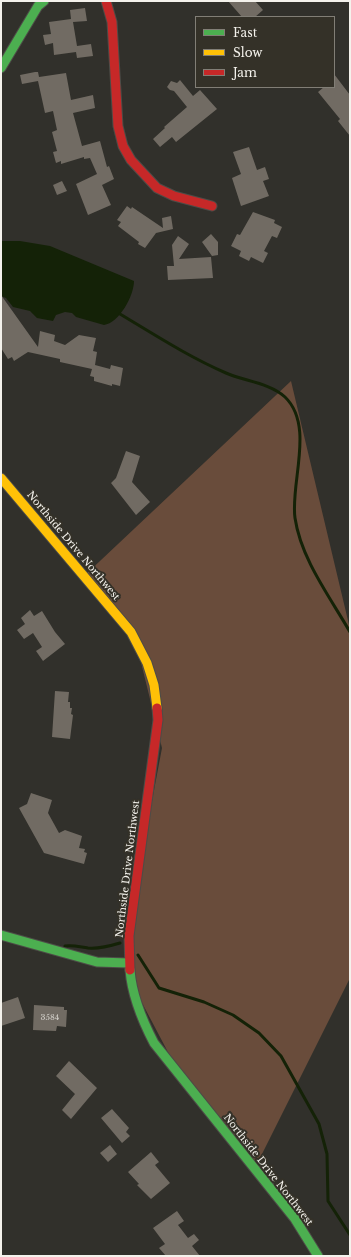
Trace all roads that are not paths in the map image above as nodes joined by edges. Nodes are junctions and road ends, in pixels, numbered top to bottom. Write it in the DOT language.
graph roads {
  1 [pos="44,1"];
  2 [pos="106,1"];
  3 [pos="1,68"];
  4 [pos="212,206"];
  5 [pos="1,478"];
  6 [pos="1,935"];
  7 [pos="129,963"];
  8 [pos="318,1256"];
  1 -- 3 [label="street"];
  2 -- 4 [label="street"];
  5 -- 7 [label="street, Northside Drive Northwest"];
  6 -- 7 [label="street"];
  7 -- 8 [label="street, Northside Drive Northwest"];
}
